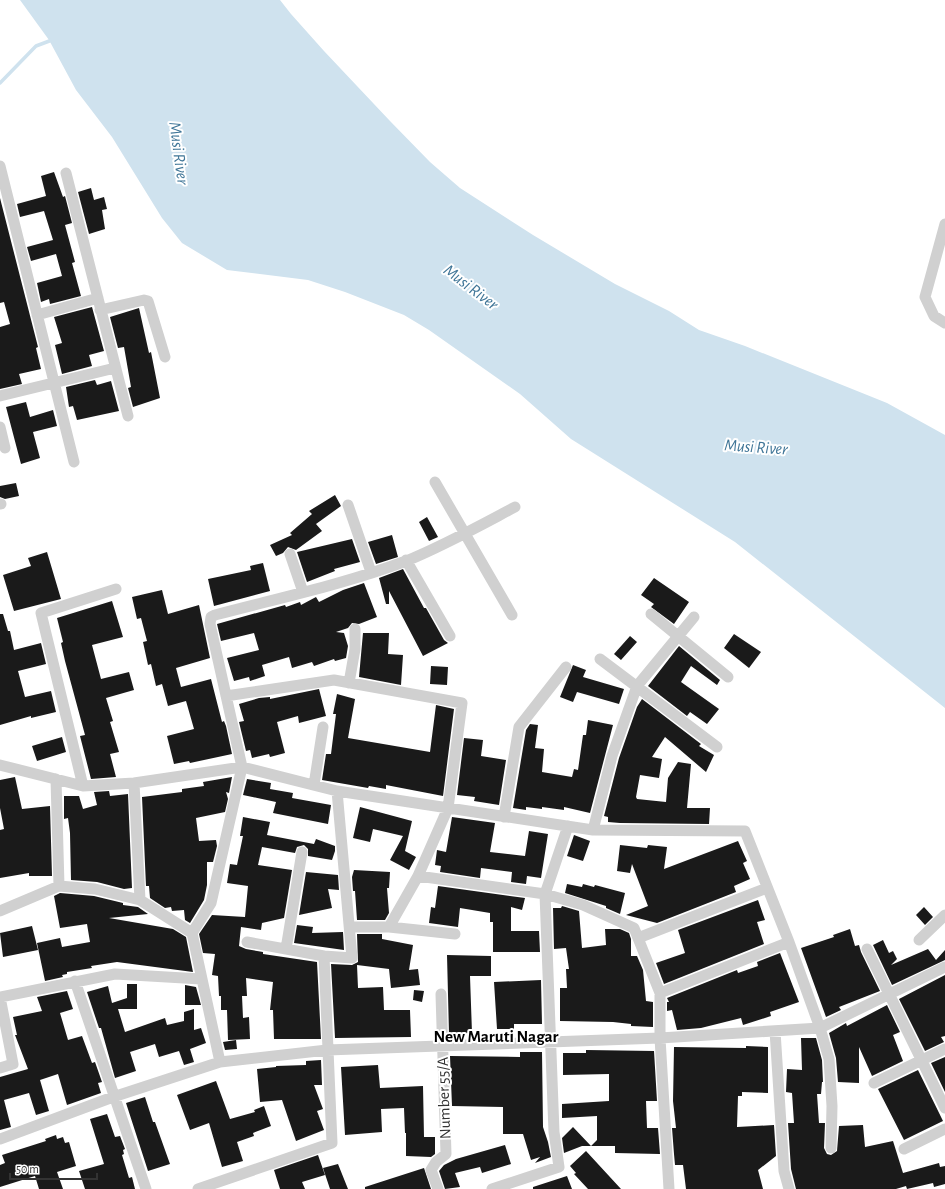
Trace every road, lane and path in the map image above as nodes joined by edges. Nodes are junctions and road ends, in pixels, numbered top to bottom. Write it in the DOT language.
graph roads {
  1 [pos="0,166"];
  2 [pos="66,173"];
  3 [pos="945,224"];
  4 [pos="98,298"];
  5 [pos="100,310"];
  6 [pos="37,315"];
  7 [pos="945,323"];
  8 [pos="165,357"];
  9 [pos="115,368"];
  10 [pos="54,384"];
  11 [pos="0,396"];
  12 [pos="128,416"];
  13 [pos="0,427"];
  14 [pos="5,448"];
  15 [pos="74,462"];
  16 [pos="435,482"];
  17 [pos="348,505"];
  18 [pos="515,506"];
  19 [pos="464,534"];
  20 [pos="290,554"];
  21 [pos="406,560"];
  22 [pos="372,572"];
  23 [pos="116,589"];
  24 [pos="303,592"];
  25 [pos="651,614"];
  26 [pos="512,615"];
  27 [pos="694,617"];
  28 [pos="355,629"];
  29 [pos="450,636"];
  30 [pos="679,637"];
  31 [pos="600,659"];
  32 [pos="566,667"];
  33 [pos="728,676"];
  34 [pos="349,683"];
  35 [pos="637,686"];
  36 [pos="226,696"];
  37 [pos="323,727"];
  38 [pos="716,747"];
  39 [pos="1,762"];
  40 [pos="242,767"];
  41 [pos="56,779"];
  42 [pos="134,783"];
  43 [pos="314,785"];
  44 [pos="83,786"];
  45 [pos="337,790"];
  46 [pos="448,808"];
  47 [pos="504,817"];
  48 [pos="568,826"];
  49 [pos="593,830"];
  50 [pos="302,852"];
  51 [pos="418,876"];
  52 [pos="59,886"];
  53 [pos="767,888"];
  54 [pos="545,894"];
  55 [pos="140,900"];
  56 [pos="0,911"];
  57 [pos="945,915"];
  58 [pos="350,927"];
  59 [pos="389,927"];
  60 [pos="192,933"];
  61 [pos="455,934"];
  62 [pos="638,938"];
  63 [pos="919,940"];
  64 [pos="247,942"];
  65 [pos="789,942"];
  66 [pos="286,949"];
  67 [pos="867,949"];
  68 [pos="324,956"];
  69 [pos="945,967"];
  70 [pos="202,979"];
  71 [pos="75,981"];
  72 [pos="660,993"];
  73 [pos="441,994"];
  74 [pos="890,995"];
  75 [pos="0,997"];
  76 [pos="820,1028"];
  77 [pos="775,1031"];
  78 [pos="660,1038"];
  79 [pos="552,1041"];
  80 [pos="442,1045"];
  81 [pos="945,1049"];
  82 [pos="327,1050"];
  83 [pos="922,1061"];
  84 [pos="220,1062"];
  85 [pos="0,1068"];
  86 [pos="874,1083"];
  87 [pos="113,1097"];
  88 [pos="945,1108"];
  89 [pos="945,1129"];
  90 [pos="0,1139"];
  91 [pos="831,1148"];
  92 [pos="904,1149"];
  93 [pos="146,1189"];
  94 [pos="198,1189"];
  95 [pos="438,1189"];
  96 [pos="492,1189"];
  97 [pos="669,1189"];
  98 [pos="789,1189"];
  1 -- 6 [label="street"];
  2 -- 4 [label="street"];
  3 -- 7 [label="street"];
  4 -- 5 [label="street"];
  4 -- 6 [label="street"];
  5 -- 8 [label="street"];
  5 -- 9 [label="street"];
  6 -- 10 [label="street"];
  9 -- 10 [label="street"];
  9 -- 12 [label="street"];
  10 -- 11 [label="street"];
  10 -- 15 [label="street"];
  13 -- 14 [label="street"];
  16 -- 19 [label="street"];
  17 -- 22 [label="street"];
  18 -- 19 [label="street"];
  19 -- 21 [label="street"];
  19 -- 26 [label="street"];
  20 -- 24 [label="street"];
  21 -- 22 [label="street"];
  21 -- 29 [label="street"];
  22 -- 24 [label="street"];
  23 -- 44 [label="street"];
  24 -- 36 [label="street"];
  25 -- 30 [label="street"];
  27 -- 30 [label="street"];
  28 -- 34 [label="street"];
  30 -- 33 [label="street"];
  30 -- 35 [label="street"];
  31 -- 35 [label="street"];
  32 -- 47 [label="street"];
  34 -- 36 [label="street"];
  34 -- 46 [label="street"];
  35 -- 38 [label="street"];
  35 -- 49 [label="street"];
  36 -- 40 [label="street"];
  37 -- 43 [label="street"];
  39 -- 41 [label="street"];
  40 -- 42 [label="street"];
  40 -- 43 [label="street"];
  40 -- 60 [label="street"];
  41 -- 44 [label="street"];
  41 -- 52 [label="street"];
  42 -- 44 [label="street"];
  42 -- 55 [label="street"];
  43 -- 45 [label="street"];
  45 -- 46 [label="street"];
  45 -- 58 [label="street"];
  46 -- 47 [label="street"];
  46 -- 51 [label="street"];
  47 -- 48 [label="street"];
  48 -- 49 [label="street"];
  48 -- 54 [label="street"];
  49 -- 53 [label="street"];
  50 -- 66 [label="street"];
  51 -- 54 [label="street"];
  51 -- 59 [label="street"];
  52 -- 55 [label="street"];
  52 -- 56 [label="street"];
  53 -- 62 [label="street"];
  53 -- 65 [label="street"];
  54 -- 62 [label="street"];
  54 -- 79 [label="street"];
  55 -- 60 [label="street"];
  57 -- 63 [label="street"];
  58 -- 59 [label="street"];
  58 -- 68 [label="street"];
  59 -- 61 [label="street"];
  60 -- 70 [label="street"];
  62 -- 72 [label="street"];
  64 -- 66 [label="street"];
  65 -- 72 [label="street"];
  65 -- 76 [label="street"];
  66 -- 68 [label="street"];
  67 -- 74 [label="street"];
  68 -- 82 [label="street"];
  69 -- 74 [label="street"];
  70 -- 71 [label="street"];
  70 -- 84 [label="street"];
  71 -- 75 [label="street"];
  71 -- 87 [label="street"];
  72 -- 78 [label="street"];
  73 -- 80 [label="street, Number 55/A"];
  74 -- 76 [label="street"];
  74 -- 83 [label="street"];
  75 -- 85 [label="street"];
  76 -- 77 [label="street"];
  76 -- 91 [label="street"];
  77 -- 78 [label="street"];
  77 -- 98 [label="street"];
  78 -- 79 [label="street"];
  78 -- 97 [label="street"];
  79 -- 80 [label="street"];
  79 -- 96 [label="street"];
  80 -- 82 [label="street"];
  80 -- 95 [label="street, Number 55/A"];
  81 -- 83 [label="street"];
  82 -- 84 [label="street"];
  82 -- 94 [label="street"];
  83 -- 86 [label="street"];
  83 -- 88 [label="street"];
  84 -- 87 [label="street"];
  87 -- 90 [label="street"];
  87 -- 93 [label="street"];
  89 -- 92 [label="street"];
}
